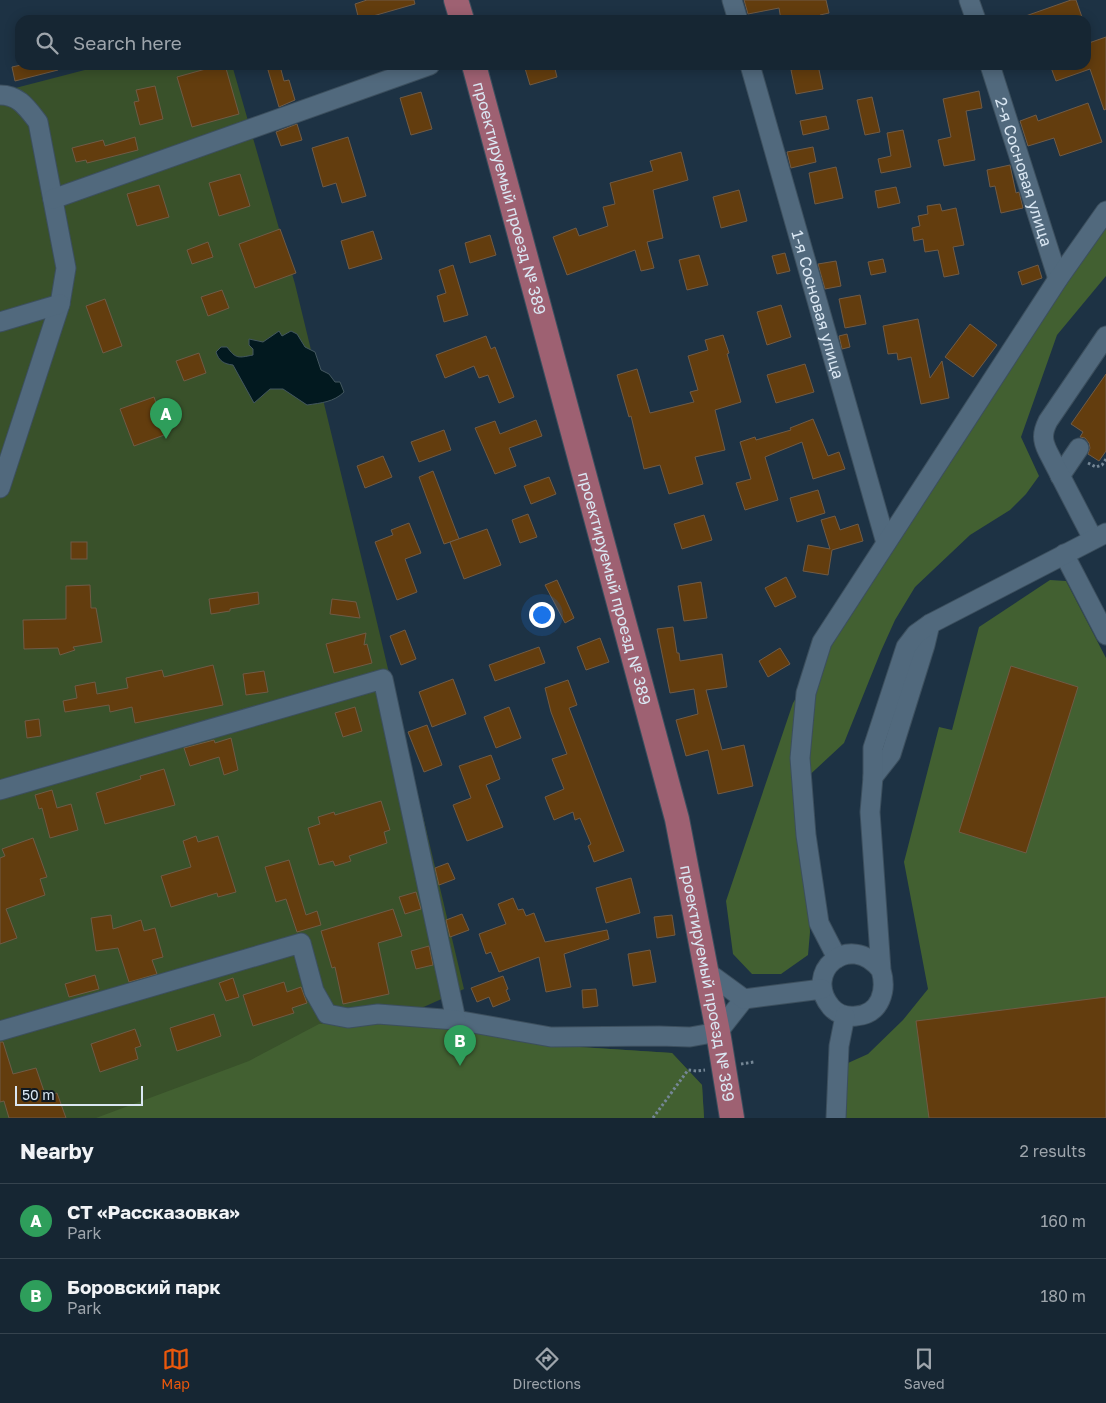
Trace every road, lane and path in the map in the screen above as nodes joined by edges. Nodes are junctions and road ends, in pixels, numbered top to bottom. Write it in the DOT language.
graph roads {
  1 [pos="456,0"];
  2 [pos="732,0"];
  3 [pos="969,0"];
  4 [pos="460,15"];
  5 [pos="736,15"];
  6 [pos="974,15"];
  7 [pos="416,70"];
  8 [pos="475,70"];
  9 [pos="751,70"];
  10 [pos="992,70"];
  11 [pos="0,95"];
  12 [pos="53,198"];
  13 [pos="1106,210"];
  14 [pos="1058,279"];
  15 [pos="60,304"];
  16 [pos="0,322"];
  17 [pos="1106,336"];
  18 [pos="1079,448"];
  19 [pos="1060,476"];
  20 [pos="0,488"];
  21 [pos="1100,536"];
  22 [pos="886,543"];
  23 [pos="1064,554"];
  24 [pos="1106,635"];
  25 [pos="0,790"];
  26 [pos="837,958"];
  27 [pos="881,970"];
  28 [pos="707,972"];
  29 [pos="822,989"];
  30 [pos="744,999"];
  31 [pos="845,1016"];
  32 [pos="456,1020"];
  33 [pos="0,1031"];
  34 [pos="718,1032"];
  35 [pos="697,1071"];
  36 [pos="653,1118"];
  37 [pos="732,1118"];
  38 [pos="836,1118"];
  1 -- 4 [label="main road"];
  2 -- 5 [label="street"];
  3 -- 6 [label="street"];
  7 -- 12 [label="street"];
  8 -- 28 [label="main road, проектируемый проезд № 389"];
  9 -- 22 [label="street, 1-я Сосновая улица"];
  10 -- 14 [label="street, 2-я Сосновая улица"];
  11 -- 12 [label="street"];
  12 -- 15 [label="street"];
  13 -- 14 [label="street"];
  14 -- 22 [label="street"];
  15 -- 16 [label="street"];
  15 -- 20 [label="street"];
  17 -- 19 [label="street"];
  18 -- 19 [label="street"];
  19 -- 21 [label="street"];
  21 -- 23 [label="street"];
  22 -- 26 [label="street"];
  23 -- 24 [label="street"];
  23 -- 27 [label="street"];
  25 -- 32 [label="street"];
  26 -- 27 [label="street"];
  26 -- 29 [label="street"];
  27 -- 31 [label="street"];
  28 -- 30 [label="street"];
  28 -- 34 [label="main road, проектируемый проезд № 389"];
  29 -- 30 [label="street"];
  29 -- 31 [label="street"];
  30 -- 34 [label="street"];
  31 -- 38 [label="street"];
  32 -- 33 [label="street"];
  32 -- 34 [label="street"];
  34 -- 37 [label="main road, проектируемый проезд № 389"];
  35 -- 36 [label="path"];
}
